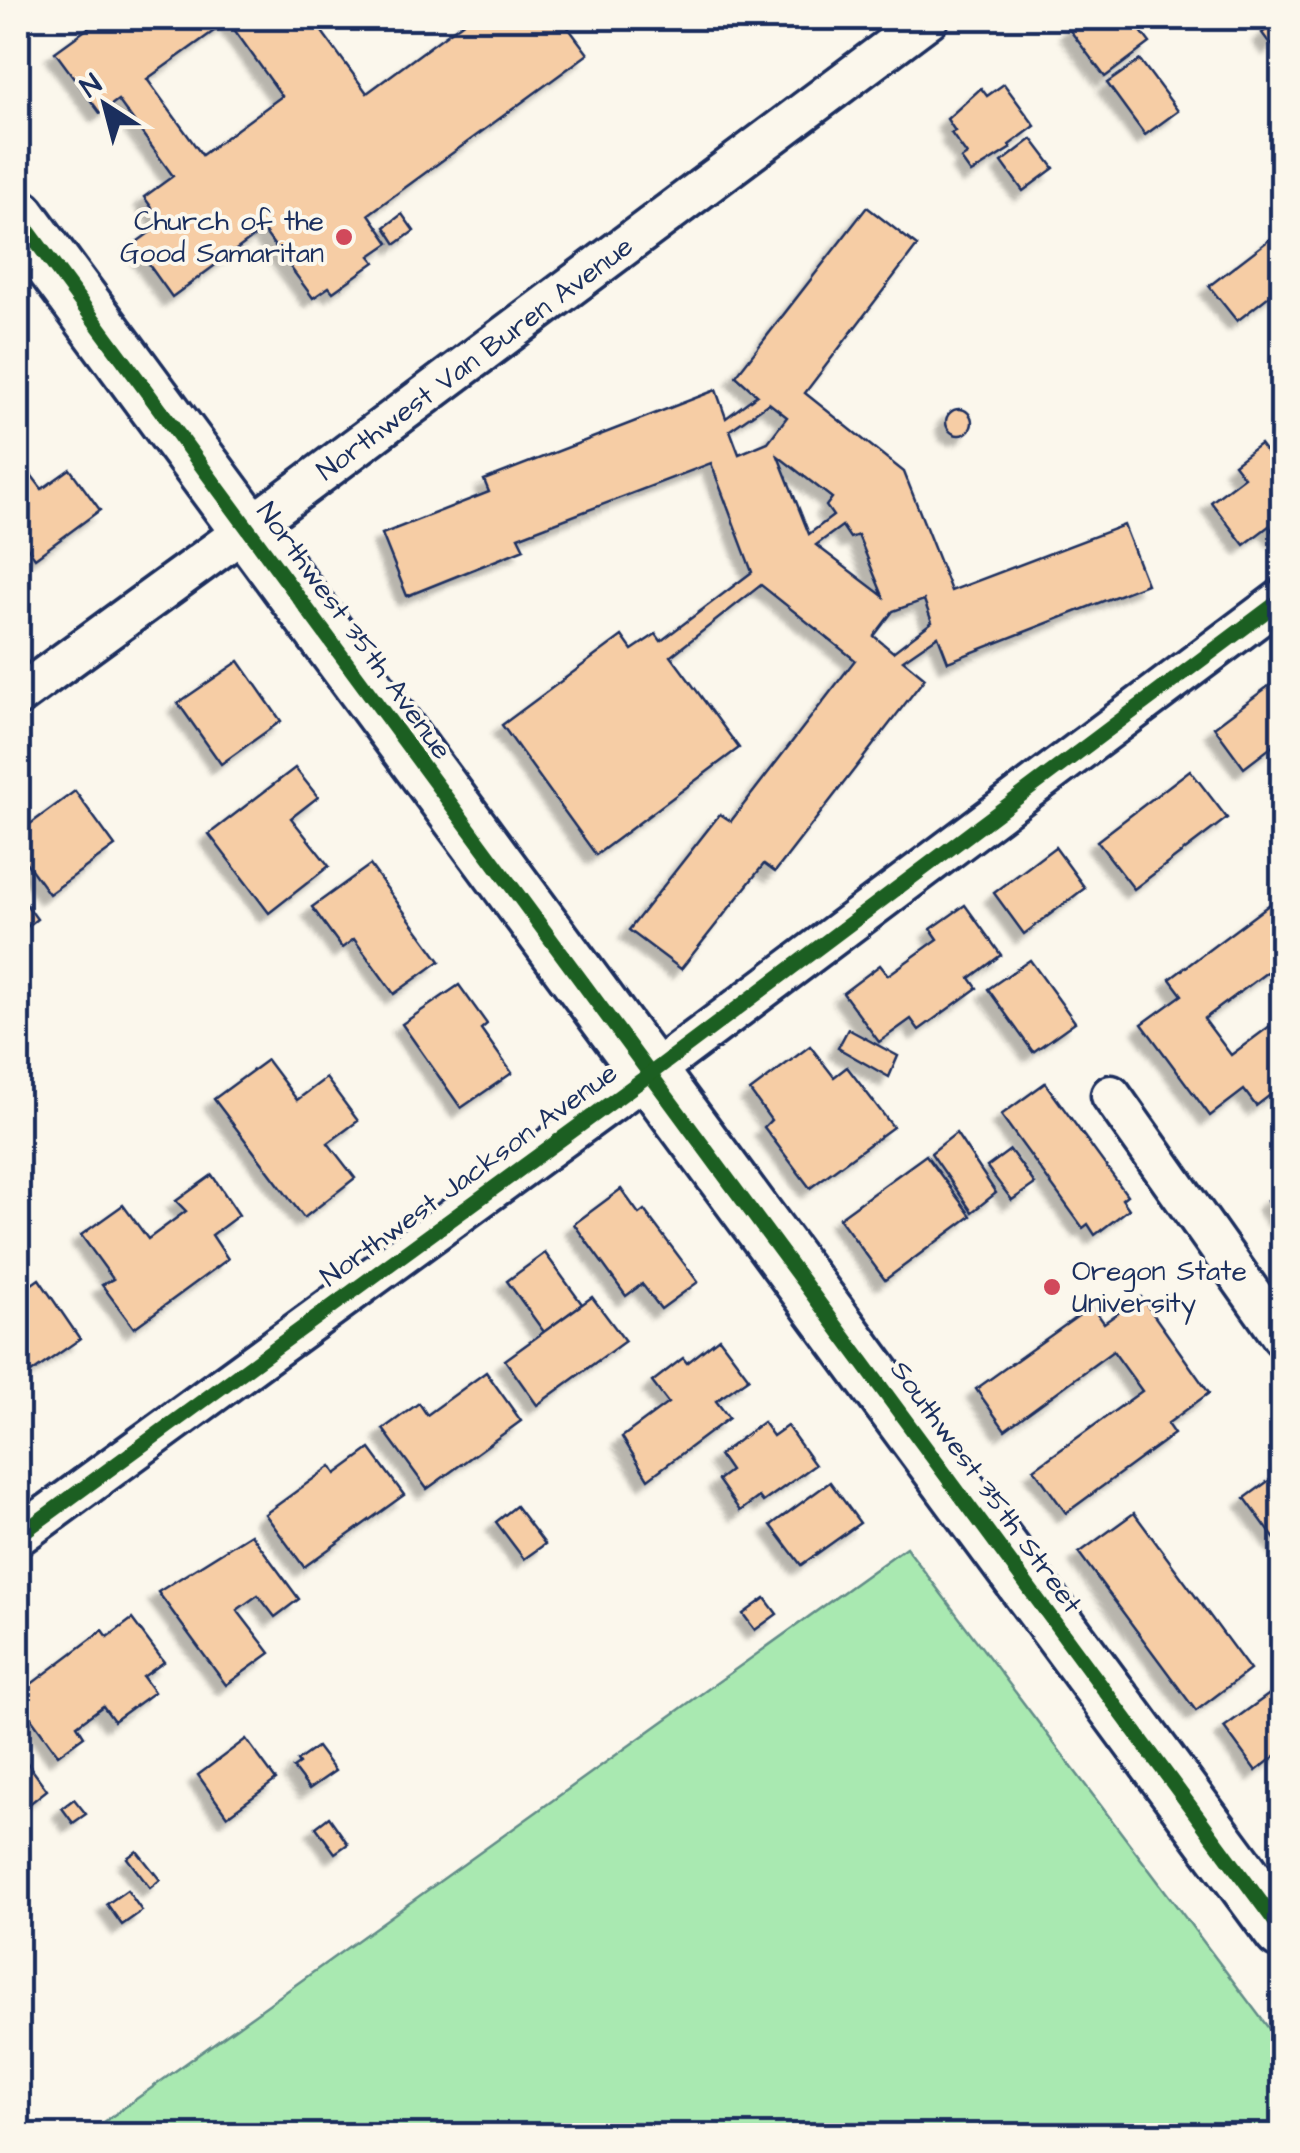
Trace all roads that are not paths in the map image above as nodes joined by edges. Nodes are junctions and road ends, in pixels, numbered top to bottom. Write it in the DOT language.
graph roads {
  1 [pos="930,18"];
  2 [pos="18,217"];
  3 [pos="248,528"];
  4 [pos="1282,599"];
  5 [pos="18,696"];
  6 [pos="650,1074"];
  7 [pos="1111,1094"];
  8 [pos="1282,1337"];
  9 [pos="18,1536"];
  10 [pos="1282,1930"];
  1 -- 3 [label="street, Northwest Van Buren Avenue"];
  2 -- 3 [label="main road, Northwest 35th Avenue"];
  3 -- 5 [label="street, Northwest Van Buren Avenue"];
  3 -- 6 [label="main road, Northwest 35th Avenue"];
  4 -- 6 [label="street, Northwest Jackson Avenue"];
  6 -- 9 [label="street, Northwest Jackson Avenue"];
  6 -- 10 [label="main road, Southwest 35th Street"];
  7 -- 8 [label="street"];
}
